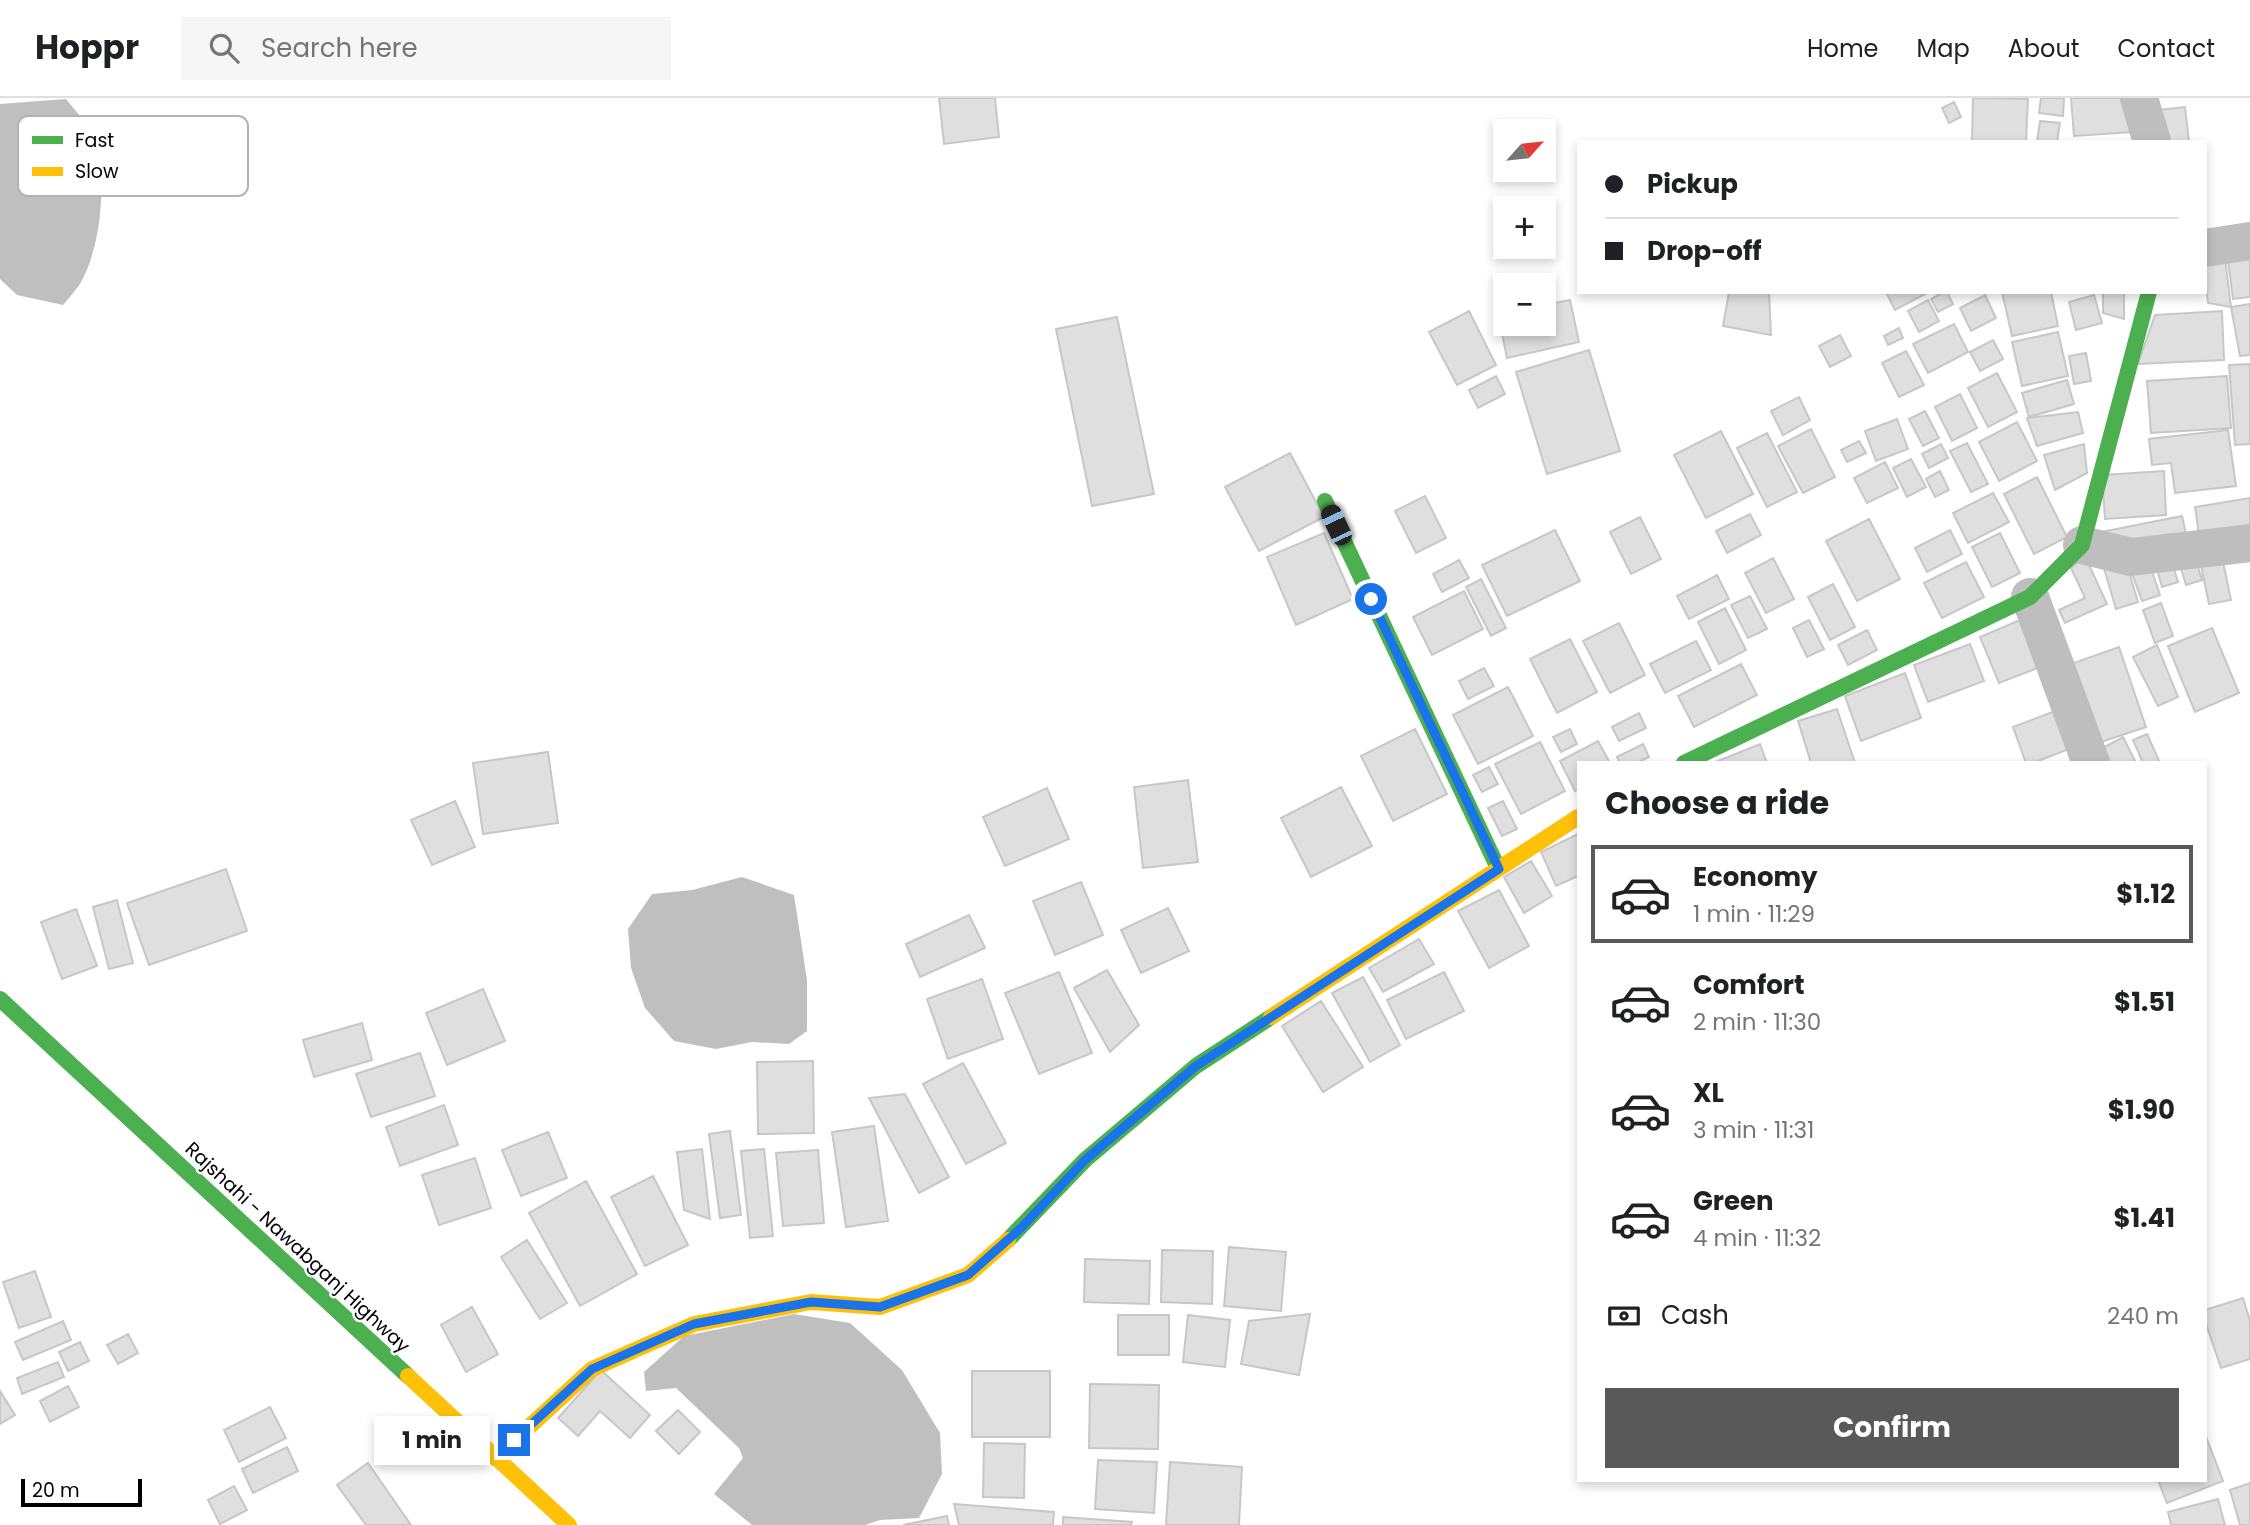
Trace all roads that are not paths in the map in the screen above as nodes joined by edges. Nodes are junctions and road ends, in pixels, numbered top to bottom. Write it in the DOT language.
graph roads {
  1 [pos="2139,98"];
  2 [pos="2150,140"];
  3 [pos="2250,241"];
  4 [pos="2207,248"];
  5 [pos="2148,294"];
  6 [pos="1325,501"];
  7 [pos="2250,543"];
  8 [pos="2082,545"];
  9 [pos="2030,597"];
  10 [pos="1688,761"];
  11 [pos="2090,761"];
  12 [pos="1577,818"];
  13 [pos="1499,869"];
  14 [pos="0,999"];
  15 [pos="495,1458"];
  16 [pos="556,1520"];
  1 -- 2 [label="street"];
  3 -- 4 [label="street"];
  5 -- 8 [label="main road"];
  6 -- 13 [label="main road"];
  7 -- 8 [label="street"];
  8 -- 9 [label="main road"];
  9 -- 10 [label="main road"];
  9 -- 11 [label="street"];
  12 -- 13 [label="main road"];
  13 -- 15 [label="main road"];
  14 -- 15 [label="main road, Rajshahi - Nawabganj Highway"];
  15 -- 16 [label="main road, Rajshahi - Nawabganj Highway"];
}
